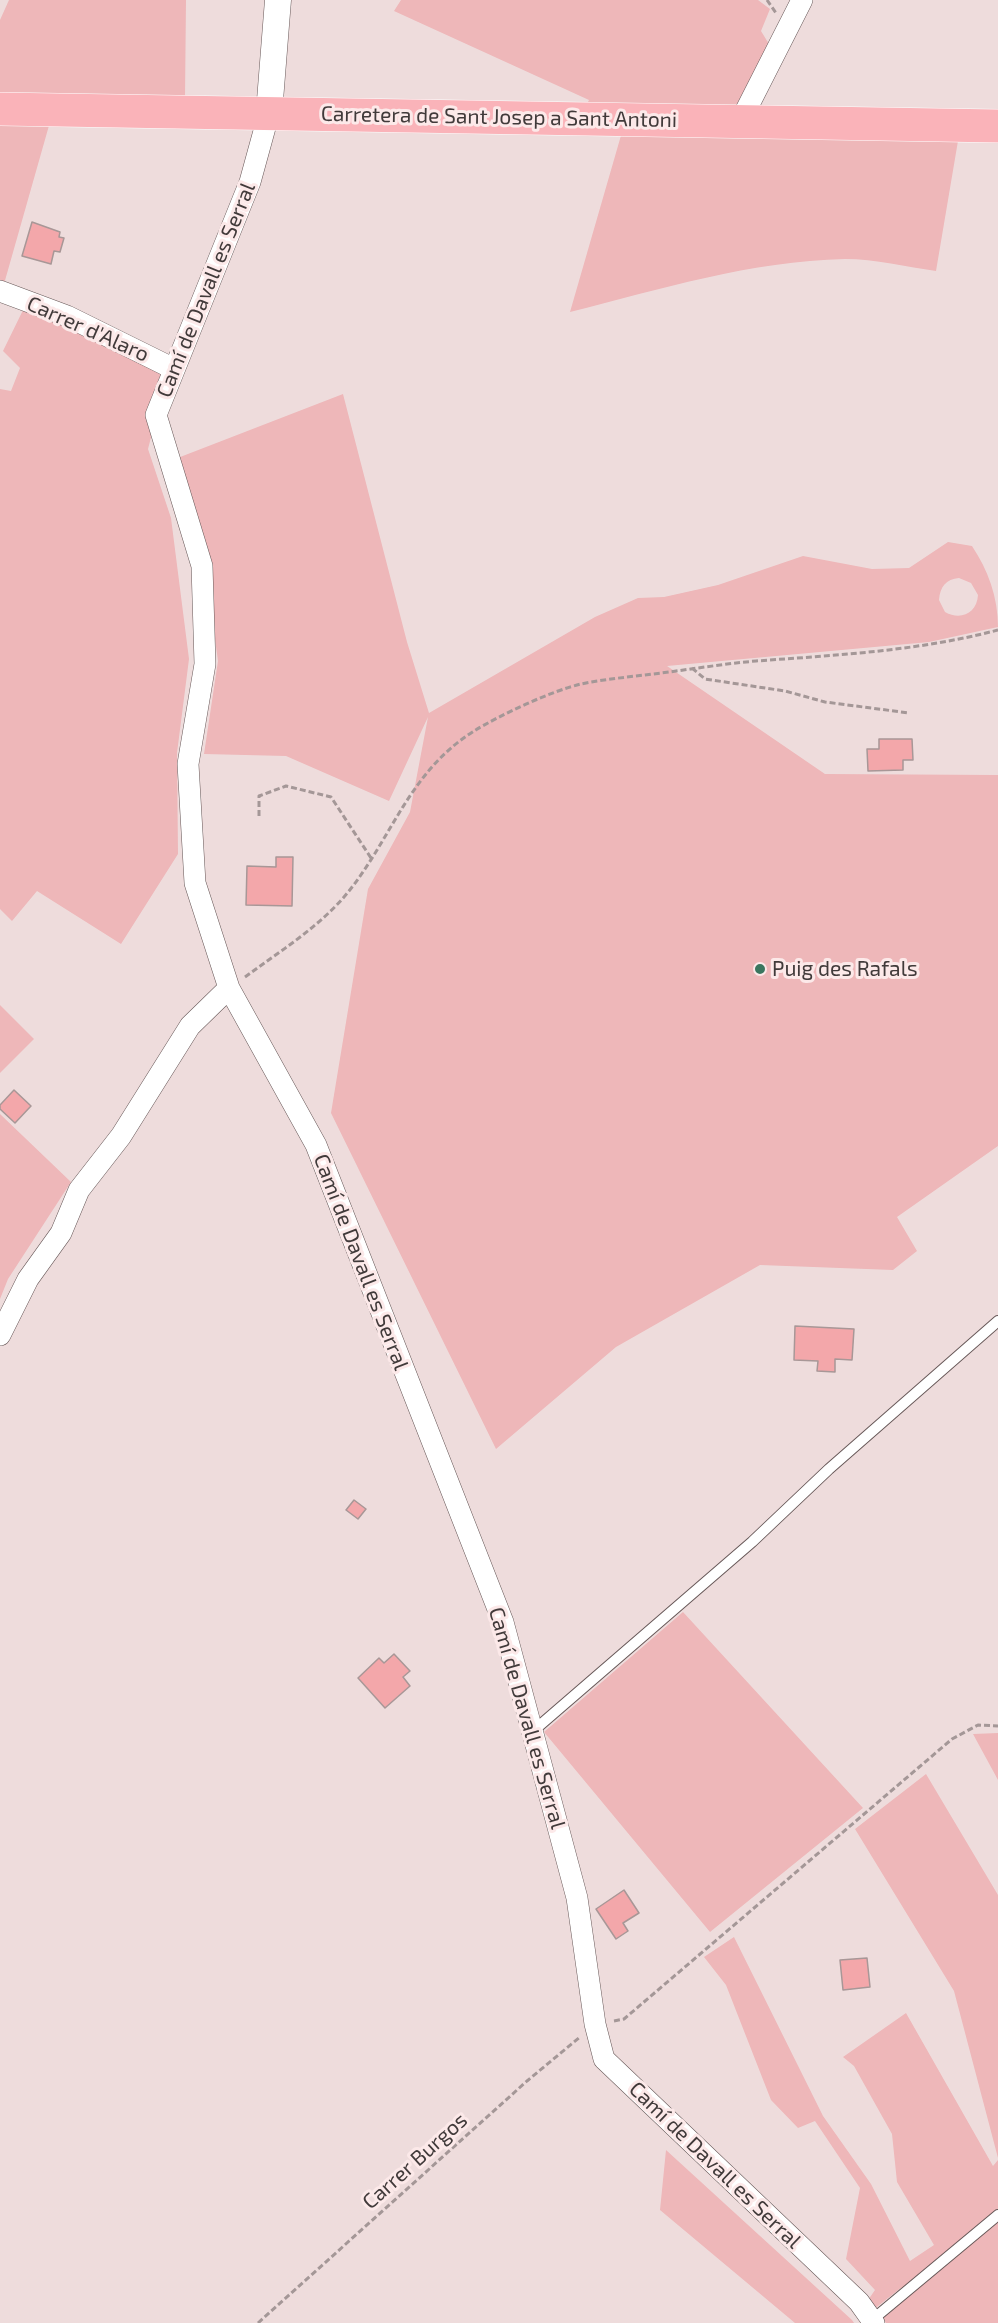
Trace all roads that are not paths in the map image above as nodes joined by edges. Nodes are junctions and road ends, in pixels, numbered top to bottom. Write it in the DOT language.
graph roads {
  1 [pos="278,0"];
  2 [pos="802,0"];
  3 [pos="0,109"];
  4 [pos="269,113"];
  5 [pos="740,122"];
  6 [pos="998,126"];
  7 [pos="0,291"];
  8 [pos="174,369"];
  9 [pos="229,988"];
  10 [pos="998,1321"];
  11 [pos="0,1335"];
  12 [pos="532,1732"];
  13 [pos="998,2215"];
  14 [pos="873,2321"];
  1 -- 4 [label="street"];
  2 -- 5 [label="street"];
  3 -- 4 [label="main road, Carretera de Sant Josep a Sant Antoni"];
  4 -- 5 [label="main road, Carretera de Sant Josep a Sant Antoni"];
  4 -- 8 [label="street, Camí de Davall es Serral"];
  5 -- 6 [label="main road, Carretera de Sant Josep a Sant Antoni"];
  7 -- 8 [label="street, Carrer d'Alaro"];
  8 -- 9 [label="street, Camí de Davall es Serral"];
  9 -- 11 [label="street"];
  9 -- 12 [label="street, Camí de Davall es Serral"];
  10 -- 12 [label="lane"];
  12 -- 14 [label="street, Camí de Davall es Serral"];
  13 -- 14 [label="lane"];
}
